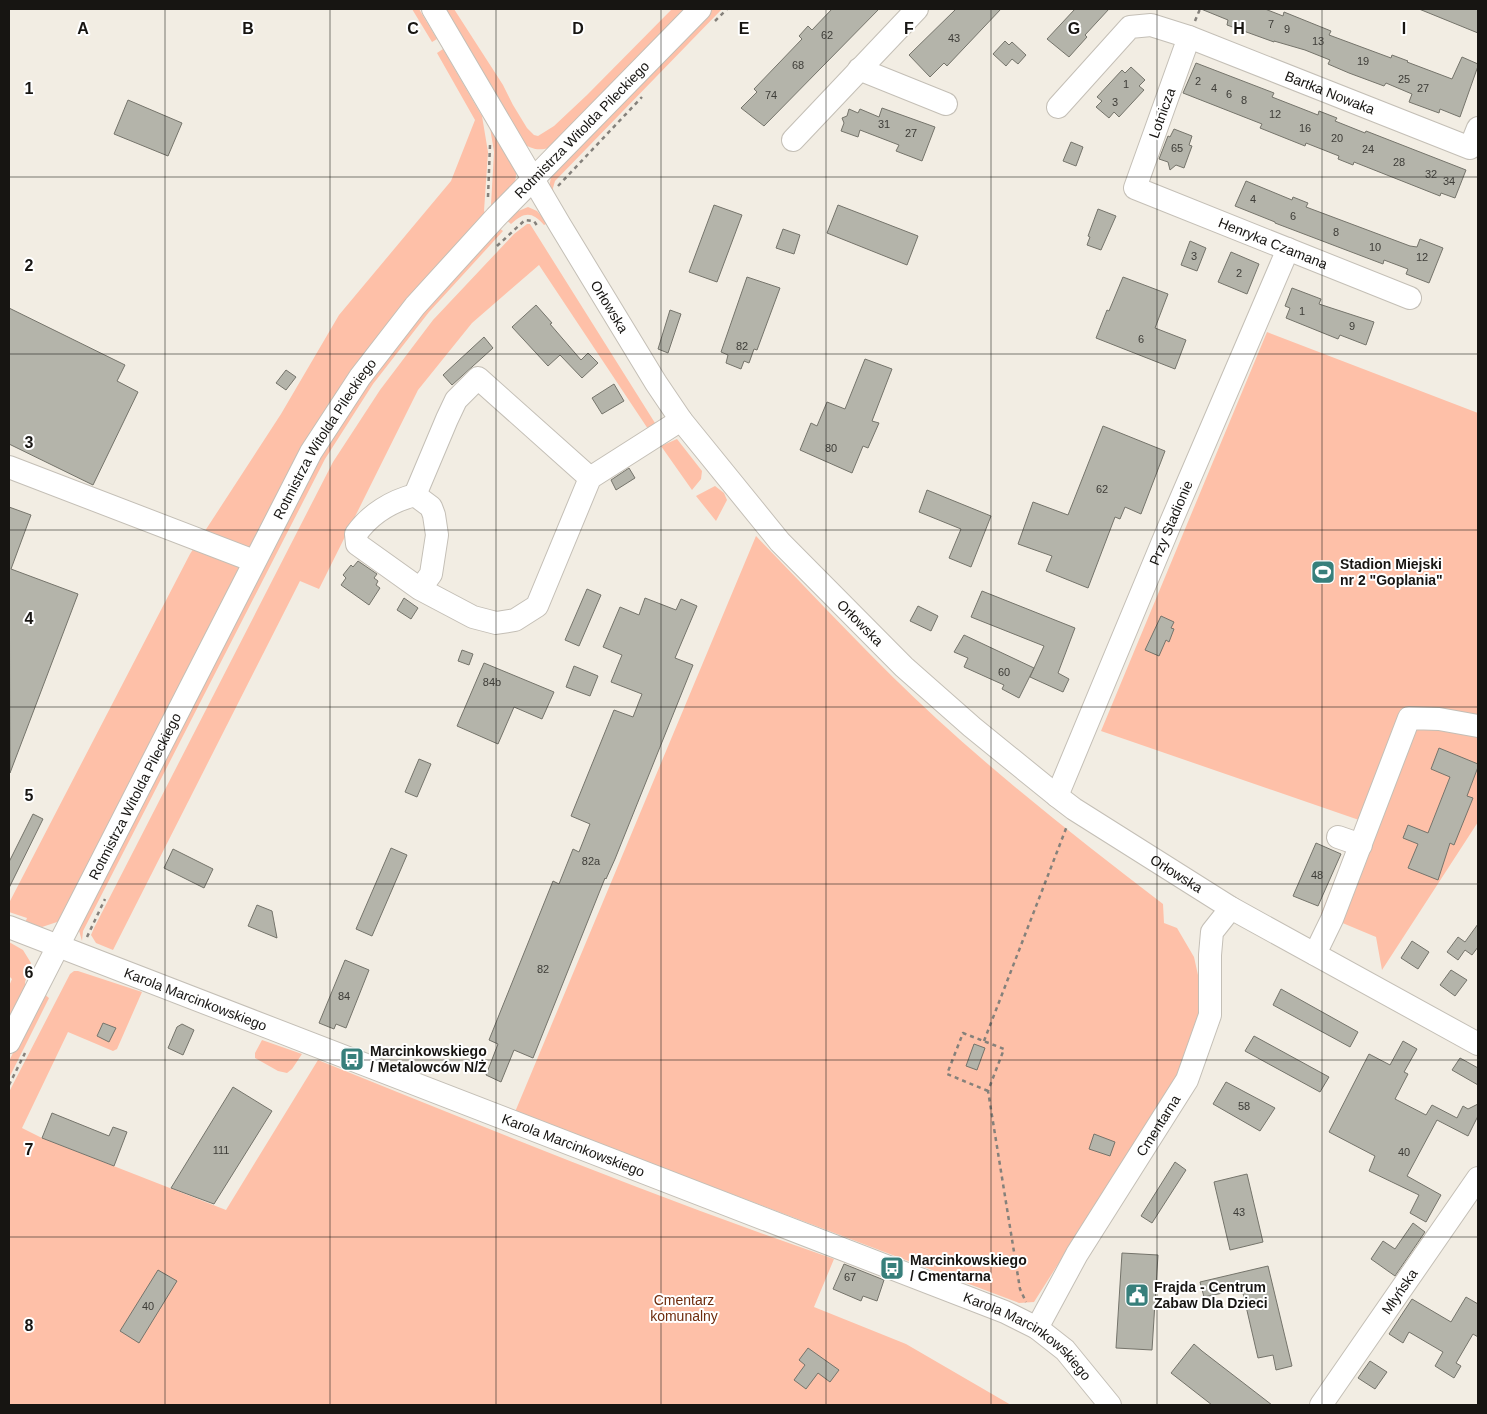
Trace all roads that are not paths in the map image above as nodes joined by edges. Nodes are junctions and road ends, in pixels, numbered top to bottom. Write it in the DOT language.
graph roads {
  1 [pos="433,9"];
  2 [pos="917,9"];
  3 [pos="707,16"];
  4 [pos="1189,38"];
  5 [pos="859,69"];
  6 [pos="946,104"];
  7 [pos="1058,107"];
  8 [pos="1474,138"];
  9 [pos="793,140"];
  10 [pos="534,180"];
  11 [pos="1135,188"];
  12 [pos="1288,249"];
  13 [pos="1410,298"];
  14 [pos="681,420"];
  15 [pos="9,467"];
  16 [pos="590,478"];
  17 [pos="415,495"];
  18 [pos="254,561"];
  19 [pos="420,589"];
  20 [pos="1478,726"];
  21 [pos="1065,802"];
  22 [pos="1338,837"];
  23 [pos="1361,845"];
  24 [pos="1231,908"];
  25 [pos="9,927"];
  26 [pos="58,946"];
  27 [pos="1315,954"];
  28 [pos="1478,1044"];
  29 [pos="17,1047"];
  30 [pos="1478,1178"];
  31 [pos="1037,1328"];
  32 [pos="1110,1405"];
  33 [pos="1321,1405"];
  1 -- 10 [label="street, Orłowska"];
  2 -- 5 [label="street"];
  3 -- 10 [label="street, Rotmistrza Witolda Pileckiego"];
  4 -- 7 [label="street, Bartka Nowaka"];
  4 -- 8 [label="street, Bartka Nowaka"];
  4 -- 11 [label="street, Lotnicza"];
  5 -- 6 [label="street"];
  5 -- 9 [label="street"];
  10 -- 14 [label="street, Orłowska"];
  10 -- 18 [label="street, Rotmistrza Witolda Pileckiego"];
  11 -- 12 [label="street, Henryka Czamana"];
  12 -- 13 [label="street, Henryka Czamana"];
  12 -- 21 [label="street, Przy Stadionie"];
  14 -- 16 [label="street"];
  14 -- 21 [label="street, Orłowska"];
  15 -- 18 [label="street"];
  16 -- 17 [label="street"];
  16 -- 19 [label="street"];
  17 -- 19 [label="street"];
  17 -- 19 [label="street"];
  18 -- 26 [label="street, Rotmistrza Witolda Pileckiego"];
  20 -- 23 [label="street"];
  21 -- 24 [label="street, Orłowska"];
  22 -- 23 [label="street"];
  23 -- 27 [label="street"];
  24 -- 27 [label="street, Orłowska"];
  24 -- 31 [label="street, Cmentarna"];
  25 -- 26 [label="street, Karola Marcinkowskiego"];
  26 -- 29 [label="street, Rotmistrza Witolda Pileckiego"];
  26 -- 31 [label="street, Karola Marcinkowskiego"];
  27 -- 28 [label="street, Orłowska"];
  30 -- 33 [label="street, Młyńska"];
  31 -- 32 [label="street, Karola Marcinkowskiego"];
}
